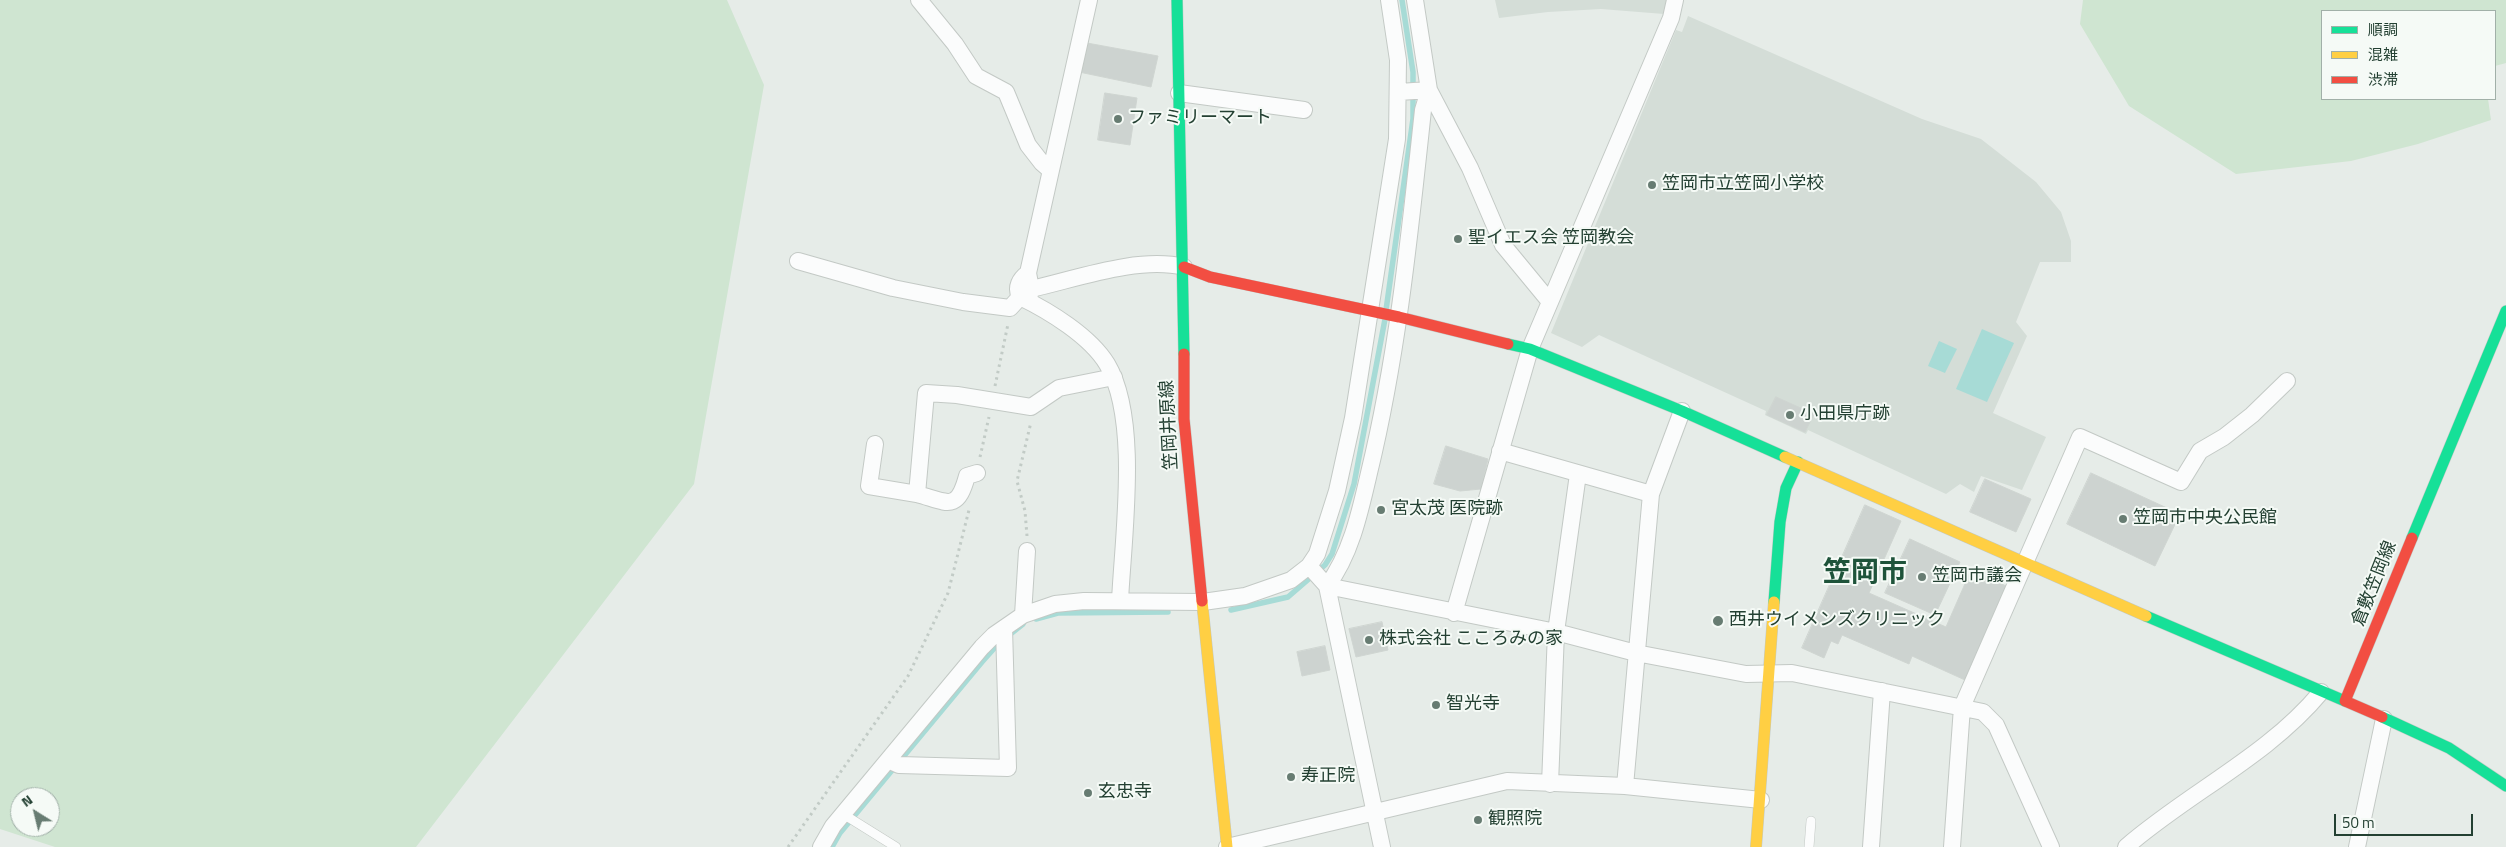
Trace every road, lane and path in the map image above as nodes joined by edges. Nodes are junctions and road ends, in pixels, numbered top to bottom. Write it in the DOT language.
graph roads {
  1 [pos="919,0"];
  2 [pos="1089,0"];
  3 [pos="1177,0"];
  4 [pos="1389,0"];
  5 [pos="1415,0"];
  6 [pos="1675,0"];
  7 [pos="1413,91"];
  8 [pos="1179,93"];
  9 [pos="1304,110"];
  10 [pos="1050,170"];
  11 [pos="1401,201"];
  12 [pos="798,261"];
  13 [pos="1184,267"];
  14 [pos="1023,299"];
  15 [pos="1550,302"];
  16 [pos="1373,312"];
  17 [pos="2506,312"];
  18 [pos="1395,316"];
  19 [pos="1530,349"];
  20 [pos="1114,377"];
  21 [pos="2287,381"];
  22 [pos="992,400"];
  23 [pos="1031,408"];
  24 [pos="1682,410"];
  25 [pos="1367,421"];
  26 [pos="875,444"];
  27 [pos="1500,451"];
  28 [pos="1798,462"];
  29 [pos="977,473"];
  30 [pos="1578,474"];
  31 [pos="917,494"];
  32 [pos="1349,494"];
  33 [pos="1651,494"];
  34 [pos="970,508"];
  35 [pos="1027,551"];
  36 [pos="2025,564"];
  37 [pos="1317,575"];
  38 [pos="1120,601"];
  39 [pos="1203,602"];
  40 [pos="1454,613"];
  41 [pos="1023,615"];
  42 [pos="1556,632"];
  43 [pos="1005,638"];
  44 [pos="1636,653"];
  45 [pos="1768,674"];
  46 [pos="1882,692"];
  47 [pos="2321,692"];
  48 [pos="2345,701"];
  49 [pos="1962,707"];
  50 [pos="2384,718"];
  51 [pos="892,762"];
  52 [pos="1550,784"];
  53 [pos="1625,786"];
  54 [pos="2506,786"];
  55 [pos="1761,800"];
  56 [pos="1375,813"];
  57 [pos="848,817"];
  58 [pos="1811,821"];
  59 [pos="788,847"];
  60 [pos="822,847"];
  61 [pos="896,847"];
  62 [pos="1227,847"];
  63 [pos="1382,847"];
  64 [pos="1756,847"];
  65 [pos="1808,847"];
  66 [pos="1871,847"];
  67 [pos="1952,847"];
  68 [pos="2051,847"];
  69 [pos="2126,847"];
  70 [pos="2357,847"];
  1 -- 10 [label="street"];
  2 -- 10 [label="street"];
  3 -- 8 [label="street, 笠岡井原線"];
  4 -- 7 [label="street"];
  5 -- 7 [label="street"];
  6 -- 15 [label="street"];
  7 -- 11 [label="street"];
  7 -- 11 [label="street"];
  7 -- 15 [label="street"];
  8 -- 9 [label="street"];
  8 -- 13 [label="street, 笠岡井原線"];
  10 -- 14 [label="street"];
  11 -- 16 [label="street"];
  11 -- 18 [label="street"];
  12 -- 14 [label="street"];
  13 -- 14 [label="street"];
  13 -- 16 [label="street"];
  13 -- 39 [label="street, 笠岡井原線"];
  14 -- 20 [label="street"];
  14 -- 22 [label="path"];
  15 -- 19 [label="street"];
  16 -- 18 [label="street"];
  16 -- 25 [label="street"];
  17 -- 48 [label="street, 倉敷笠岡線"];
  18 -- 19 [label="street"];
  18 -- 25 [label="street"];
  19 -- 24 [label="street"];
  19 -- 27 [label="street"];
  20 -- 23 [label="street"];
  20 -- 38 [label="street"];
  21 -- 36 [label="street"];
  22 -- 23 [label="street"];
  22 -- 29 [label="path"];
  22 -- 31 [label="street"];
  23 -- 35 [label="path"];
  24 -- 28 [label="street"];
  24 -- 33 [label="street"];
  25 -- 32 [label="street"];
  25 -- 32 [label="street"];
  26 -- 31 [label="street"];
  27 -- 30 [label="street"];
  27 -- 40 [label="street"];
  28 -- 36 [label="street"];
  28 -- 45 [label="street"];
  29 -- 31 [label="street"];
  30 -- 33 [label="street"];
  30 -- 42 [label="street"];
  32 -- 37 [label="street"];
  32 -- 37 [label="street"];
  33 -- 44 [label="street"];
  34 -- 59 [label="path"];
  35 -- 41 [label="street"];
  36 -- 47 [label="street"];
  36 -- 49 [label="street"];
  37 -- 39 [label="street"];
  37 -- 40 [label="street"];
  37 -- 56 [label="street"];
  38 -- 39 [label="street"];
  38 -- 41 [label="street"];
  39 -- 62 [label="street, 笠岡井原線"];
  40 -- 42 [label="street"];
  41 -- 43 [label="street"];
  42 -- 44 [label="street"];
  42 -- 52 [label="street"];
  43 -- 51 [label="street"];
  43 -- 51 [label="street"];
  44 -- 45 [label="street"];
  44 -- 53 [label="street"];
  45 -- 46 [label="street"];
  45 -- 55 [label="street"];
  46 -- 49 [label="street"];
  46 -- 66 [label="street"];
  47 -- 48 [label="street"];
  47 -- 69 [label="street"];
  48 -- 50 [label="street"];
  49 -- 67 [label="street"];
  49 -- 68 [label="street"];
  50 -- 54 [label="street"];
  50 -- 70 [label="street"];
  51 -- 57 [label="street"];
  52 -- 53 [label="street"];
  52 -- 56 [label="street"];
  53 -- 55 [label="street"];
  55 -- 64 [label="street"];
  56 -- 62 [label="street"];
  56 -- 63 [label="street"];
  57 -- 60 [label="street"];
  57 -- 61 [label="lane"];
  58 -- 65 [label="lane"];
}
